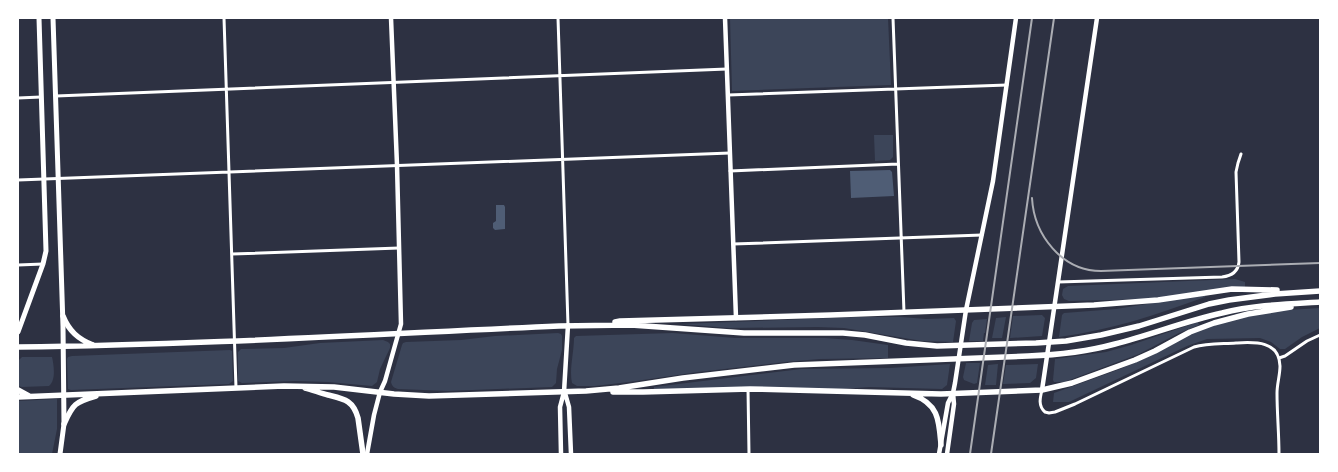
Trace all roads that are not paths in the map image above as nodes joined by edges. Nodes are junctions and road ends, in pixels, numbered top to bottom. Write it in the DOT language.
graph roads {
  1 [pos="39,18"];
  2 [pos="53,18"];
  3 [pos="224,18"];
  4 [pos="391,18"];
  5 [pos="558,18"];
  6 [pos="725,18"];
  7 [pos="893,18"];
  8 [pos="1016,18"];
  9 [pos="1097,18"];
  10 [pos="727,69"];
  11 [pos="560,76"];
  12 [pos="394,82"];
  13 [pos="1007,85"];
  14 [pos="226,89"];
  15 [pos="895,89"];
  16 [pos="728,95"];
  17 [pos="42,96"];
  18 [pos="56,96"];
  19 [pos="18,98"];
  20 [pos="730,153"];
  21 [pos="1241,154"];
  22 [pos="563,159"];
  23 [pos="898,164"];
  24 [pos="397,165"];
  25 [pos="229,171"];
  26 [pos="730,171"];
  27 [pos="58,178"];
  28 [pos="44,179"];
  29 [pos="18,180"];
  30 [pos="982,235"];
  31 [pos="901,238"];
  32 [pos="733,244"];
  33 [pos="399,248"];
  34 [pos="232,254"];
  35 [pos="43,264"];
  36 [pos="18,265"];
  37 [pos="1058,282"];
  38 [pos="1320,291"];
  39 [pos="1302,292"];
  40 [pos="1320,303"];
  41 [pos="1054,307"];
  42 [pos="966,310"];
  43 [pos="904,312"];
  44 [pos="63,316"];
  45 [pos="736,318"];
  46 [pos="608,324"];
  47 [pos="568,325"];
  48 [pos="18,332"];
  49 [pos="399,334"];
  50 [pos="1320,335"];
  51 [pos="235,341"];
  52 [pos="95,346"];
  53 [pos="18,347"];
  54 [pos="63,347"];
  55 [pos="1279,358"];
  56 [pos="298,386"];
  57 [pos="236,388"];
  58 [pos="748,389"];
  59 [pos="18,390"];
  60 [pos="1042,390"];
  61 [pos="586,391"];
  62 [pos="380,392"];
  63 [pos="564,392"];
  64 [pos="105,393"];
  65 [pos="906,393"];
  66 [pos="953,393"];
  67 [pos="64,394"];
  68 [pos="29,396"];
  69 [pos="18,397"];
  70 [pos="64,424"];
  71 [pos="941,445"];
  72 [pos="60,454"];
  73 [pos="365,454"];
  74 [pos="561,454"];
  75 [pos="571,454"];
  76 [pos="749,454"];
  77 [pos="939,454"];
  78 [pos="946,454"];
  79 [pos="1279,454"];
  1 -- 17 [label="main road"];
  2 -- 18 [label="main road"];
  3 -- 14 [label="street"];
  4 -- 12 [label="street"];
  5 -- 11 [label="street"];
  6 -- 10 [label="street"];
  7 -- 15 [label="street"];
  8 -- 13 [label="street"];
  9 -- 37 [label="street"];
  10 -- 11 [label="street"];
  10 -- 16 [label="street"];
  11 -- 12 [label="street"];
  11 -- 22 [label="street"];
  12 -- 14 [label="street"];
  12 -- 24 [label="street"];
  13 -- 15 [label="street"];
  13 -- 30 [label="street"];
  14 -- 18 [label="street"];
  14 -- 25 [label="street"];
  15 -- 16 [label="street"];
  15 -- 23 [label="street"];
  16 -- 20 [label="street"];
  17 -- 19 [label="street"];
  17 -- 28 [label="main road"];
  18 -- 27 [label="main road"];
  20 -- 22 [label="street"];
  20 -- 26 [label="street"];
  21 -- 37 [label="street"];
  22 -- 24 [label="street"];
  22 -- 47 [label="street"];
  23 -- 26 [label="street"];
  23 -- 31 [label="street"];
  24 -- 25 [label="street"];
  24 -- 33 [label="street"];
  25 -- 27 [label="street"];
  25 -- 34 [label="street"];
  26 -- 32 [label="street"];
  27 -- 28 [label="street"];
  27 -- 44 [label="main road"];
  28 -- 29 [label="street"];
  28 -- 35 [label="main road"];
  30 -- 31 [label="street"];
  30 -- 42 [label="street"];
  31 -- 32 [label="street"];
  31 -- 43 [label="street"];
  32 -- 45 [label="street"];
  33 -- 34 [label="street"];
  33 -- 49 [label="street"];
  34 -- 51 [label="street"];
  35 -- 36 [label="street"];
  35 -- 48 [label="main road"];
  37 -- 41 [label="street"];
  38 -- 39 [label="main road"];
  39 -- 41 [label="main road"];
  39 -- 46 [label="main road"];
  40 -- 60 [label="main road"];
  40 -- 61 [label="main road"];
  41 -- 42 [label="main road"];
  41 -- 60 [label="street"];
  42 -- 43 [label="main road"];
  42 -- 66 [label="street"];
  43 -- 45 [label="main road"];
  44 -- 52 [label="main road"];
  44 -- 54 [label="main road"];
  45 -- 46 [label="main road"];
  46 -- 47 [label="main road"];
  47 -- 49 [label="main road"];
  47 -- 63 [label="street"];
  49 -- 51 [label="main road"];
  49 -- 62 [label="street"];
  50 -- 55 [label="street"];
  51 -- 52 [label="main road"];
  51 -- 57 [label="street"];
  52 -- 54 [label="main road"];
  53 -- 54 [label="main road"];
  54 -- 67 [label="main road"];
  55 -- 60 [label="street"];
  55 -- 79 [label="street"];
  56 -- 57 [label="main road"];
  56 -- 62 [label="main road"];
  56 -- 73 [label="main road"];
  57 -- 64 [label="main road"];
  58 -- 61 [label="main road"];
  58 -- 65 [label="main road"];
  58 -- 76 [label="street"];
  59 -- 68 [label="main road"];
  60 -- 66 [label="main road"];
  61 -- 63 [label="main road"];
  62 -- 63 [label="main road"];
  62 -- 73 [label="street"];
  63 -- 74 [label="street"];
  63 -- 75 [label="street"];
  64 -- 67 [label="main road"];
  64 -- 70 [label="main road"];
  65 -- 66 [label="main road"];
  65 -- 71 [label="main road"];
  66 -- 71 [label="street"];
  66 -- 78 [label="street"];
  67 -- 68 [label="main road"];
  67 -- 70 [label="main road"];
  68 -- 69 [label="main road"];
  70 -- 72 [label="main road"];
  71 -- 77 [label="street"];
}
